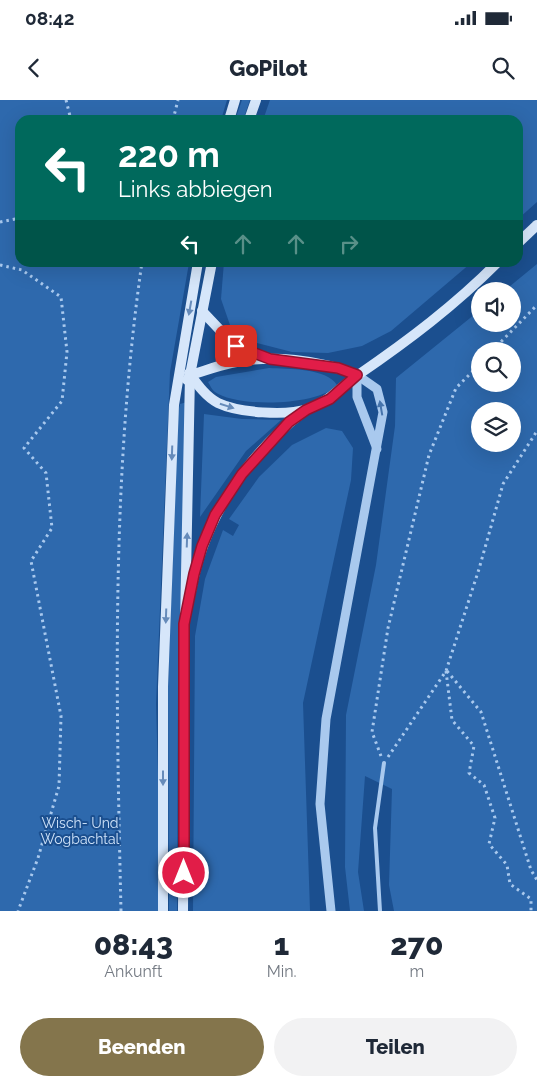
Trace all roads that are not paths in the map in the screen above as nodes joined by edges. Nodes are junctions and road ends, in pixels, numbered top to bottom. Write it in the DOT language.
graph roads {
  1 [pos="235,100"];
  2 [pos="256,100"];
  3 [pos="230,115"];
  4 [pos="251,115"];
  5 [pos="537,225"];
  6 [pos="523,238"];
  7 [pos="197,267"];
  8 [pos="211,267"];
  9 [pos="493,267"];
  10 [pos="202,311"];
  11 [pos="182,354"];
  12 [pos="270,359"];
  13 [pos="190,375"];
  14 [pos="357,375"];
  15 [pos="174,405"];
  16 [pos="306,410"];
  17 [pos="378,452"];
  18 [pos="184,624"];
  19 [pos="384,763"];
  20 [pos="163,911"];
  21 [pos="184,911"];
  22 [pos="331,911"];
  23 [pos="380,911"];
  1 -- 3 [label="main road"];
  2 -- 4 [label="main road"];
  5 -- 6 [label="main road"];
  7 -- 11 [label="main road, one-way"];
  8 -- 10 [label="main road"];
  9 -- 14 [label="main road"];
  10 -- 12 [label="main road"];
  10 -- 13 [label="main road"];
  11 -- 13 [label="main road"];
  11 -- 15 [label="main road"];
  12 -- 13 [label="main road"];
  12 -- 14 [label="main road"];
  13 -- 15 [label="main road"];
  13 -- 16 [label="main road, one-way"];
  18 -- 13 [label="main road, one-way"];
  14 -- 16 [label="main road"];
  14 -- 17 [label="street"];
  17 -- 14 [label="street, one-way"];
  15 -- 20 [label="main road, one-way"];
  16 -- 18 [label="main road"];
  17 -- 22 [label="street"];
  18 -- 21 [label="main road"];
  19 -- 23 [label="lane"];
}
